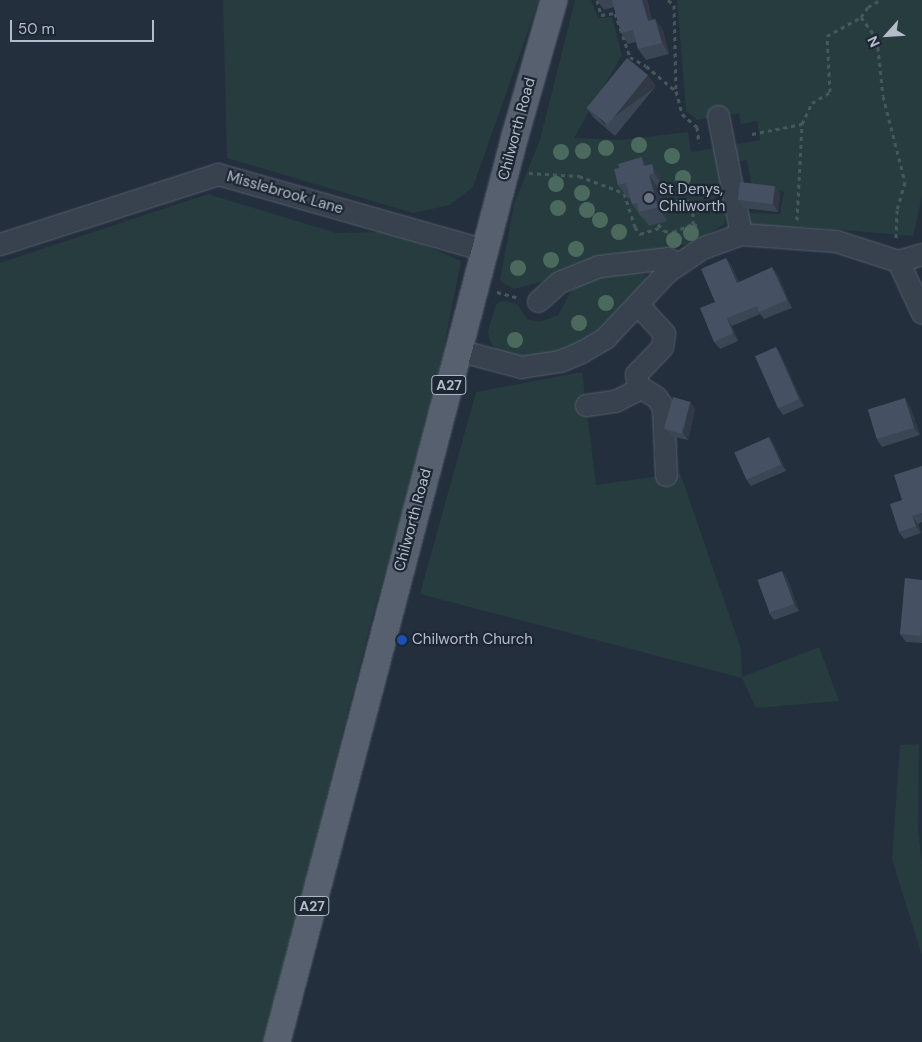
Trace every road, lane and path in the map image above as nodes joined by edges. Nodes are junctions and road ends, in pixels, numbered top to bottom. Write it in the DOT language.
graph roads {
  1 [pos="554,0"];
  2 [pos="597,0"];
  3 [pos="668,0"];
  4 [pos="880,0"];
  5 [pos="861,17"];
  6 [pos="634,59"];
  7 [pos="628,66"];
  8 [pos="676,91"];
  9 [pos="718,116"];
  10 [pos="802,124"];
  11 [pos="752,134"];
  12 [pos="699,143"];
  13 [pos="507,164"];
  14 [pos="668,202"];
  15 [pos="693,224"];
  16 [pos="708,228"];
  17 [pos="741,234"];
  18 [pos="796,238"];
  19 [pos="0,244"];
  20 [pos="485,250"];
  21 [pos="922,254"];
  22 [pos="898,260"];
  23 [pos="677,265"];
  24 [pos="477,281"];
  25 [pos="538,301"];
  26 [pos="638,305"];
  27 [pos="922,313"];
  28 [pos="458,350"];
  29 [pos="641,388"];
  30 [pos="586,405"];
  31 [pos="666,475"];
  32 [pos="277,1042"];
  1 -- 13 [label="main road, Chilworth Road / A27"];
  2 -- 6 [label="path"];
  3 -- 8 [label="path"];
  4 -- 5 [label="path"];
  5 -- 10 [label="path"];
  5 -- 22 [label="path"];
  6 -- 7 [label="path"];
  6 -- 8 [label="path"];
  8 -- 12 [label="path"];
  9 -- 17 [label="street"];
  10 -- 11 [label="path"];
  10 -- 18 [label="path"];
  13 -- 15 [label="path"];
  13 -- 20 [label="main road, Chilworth Road / A27"];
  14 -- 15 [label="path"];
  15 -- 16 [label="path"];
  17 -- 18 [label="street"];
  17 -- 23 [label="street"];
  18 -- 22 [label="street"];
  19 -- 20 [label="street, Misslebrook Lane"];
  20 -- 24 [label="main road, Chilworth Road / A27"];
  21 -- 22 [label="street"];
  22 -- 27 [label="street"];
  23 -- 25 [label="street"];
  23 -- 26 [label="street"];
  24 -- 25 [label="path"];
  24 -- 28 [label="main road, Chilworth Road / A27"];
  26 -- 28 [label="street"];
  26 -- 29 [label="street"];
  28 -- 32 [label="main road, Chilworth Road / A27"];
  29 -- 30 [label="street"];
  29 -- 31 [label="street"];
}
